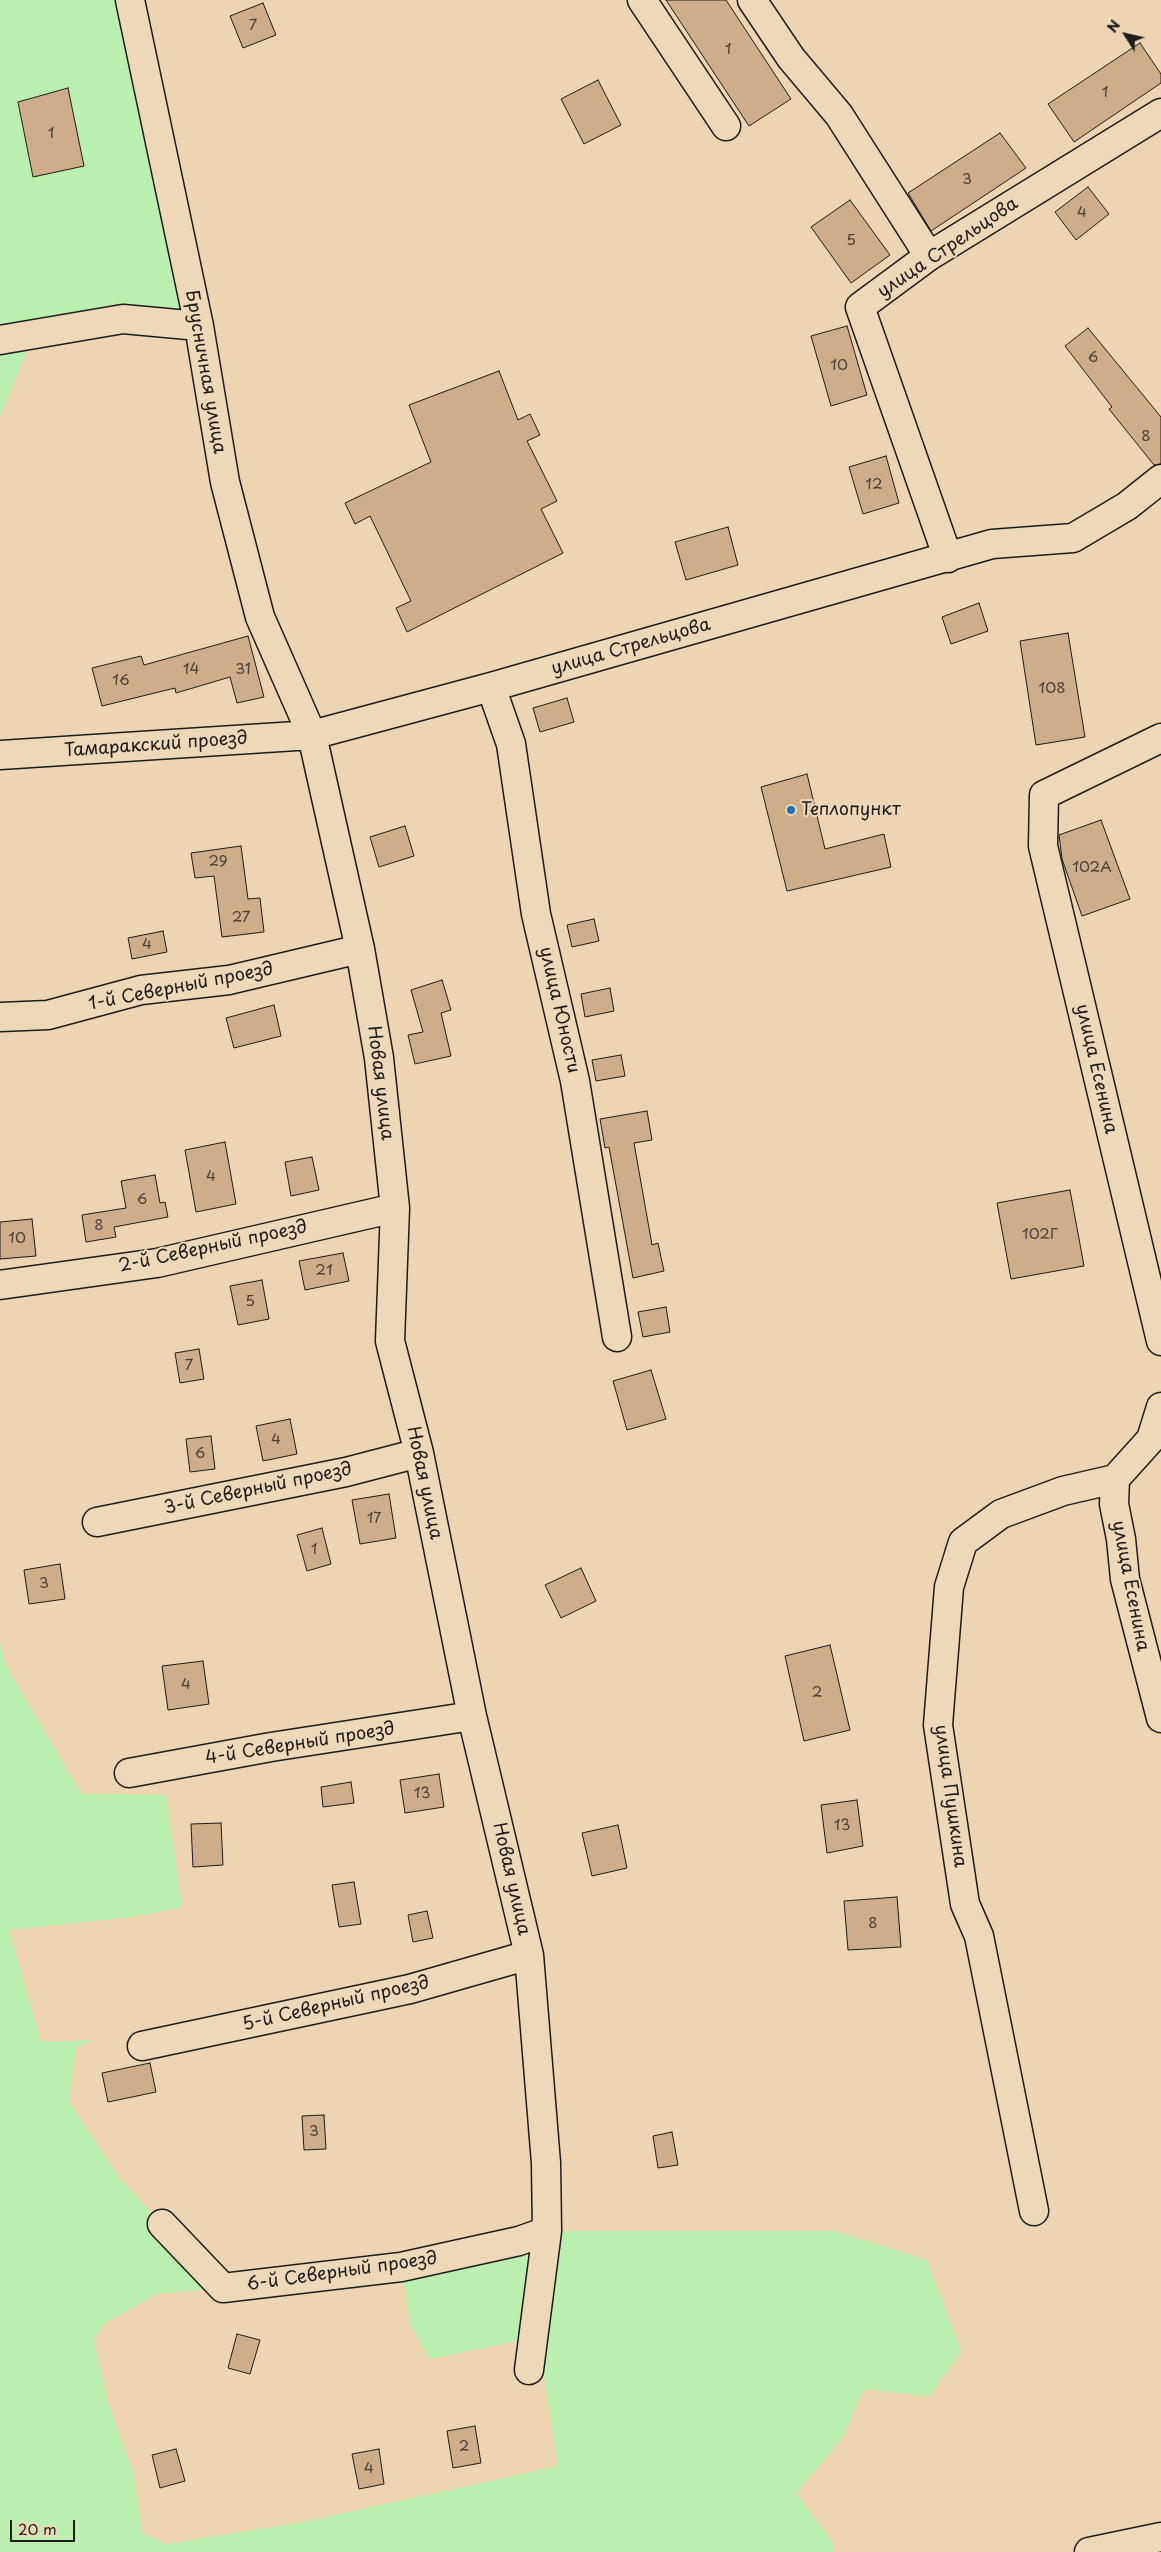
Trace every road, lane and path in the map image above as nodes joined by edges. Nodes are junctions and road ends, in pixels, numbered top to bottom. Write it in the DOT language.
graph roads {
  1 [pos="130,0"];
  2 [pos="642,0"];
  3 [pos="752,0"];
  4 [pos="1161,113"];
  5 [pos="726,126"];
  6 [pos="928,256"];
  7 [pos="199,326"];
  8 [pos="0,340"];
  9 [pos="1161,479"];
  10 [pos="948,558"];
  11 [pos="491,687"];
  12 [pos="312,735"];
  13 [pos="1161,738"];
  14 [pos="0,755"];
  15 [pos="360,949"];
  16 [pos="0,1017"];
  17 [pos="394,1208"];
  18 [pos="0,1285"];
  19 [pos="617,1337"];
  20 [pos="1161,1341"];
  21 [pos="1161,1407"];
  22 [pos="419,1453"];
  23 [pos="1115,1480"];
  24 [pos="97,1522"];
  25 [pos="472,1716"];
  26 [pos="1161,1718"];
  27 [pos="129,1773"];
  28 [pos="529,1955"];
  29 [pos="142,2046"];
  30 [pos="1034,2211"];
  31 [pos="162,2224"];
  32 [pos="547,2231"];
  33 [pos="529,2370"];
  34 [pos="1161,2537"];
  35 [pos="1089,2552"];
  1 -- 7 [label="street, Брусничная улица"];
  2 -- 5 [label="street"];
  3 -- 6 [label="street"];
  4 -- 6 [label="street, улица Стрельцова"];
  6 -- 10 [label="street, улица Стрельцова"];
  7 -- 8 [label="street"];
  7 -- 12 [label="street, Брусничная улица"];
  9 -- 10 [label="street, улица Стрельцова"];
  10 -- 11 [label="street, улица Стрельцова"];
  11 -- 12 [label="street, улица Стрельцова"];
  11 -- 19 [label="street, улица Юности"];
  12 -- 14 [label="street, Тамаракский проезд"];
  12 -- 15 [label="street, Новая улица"];
  13 -- 20 [label="street, улица Есенина"];
  15 -- 16 [label="street, 1-й Северный проезд"];
  15 -- 17 [label="street, Новая улица"];
  17 -- 18 [label="street, 2-й Северный проезд"];
  17 -- 22 [label="street, Новая улица"];
  21 -- 23 [label="street"];
  22 -- 24 [label="street, 3-й Северный проезд"];
  22 -- 25 [label="street, Новая улица"];
  23 -- 26 [label="street, улица Есенина"];
  23 -- 30 [label="street, улица Пушкина"];
  25 -- 27 [label="street, 4-й Северный проезд"];
  25 -- 28 [label="street, Новая улица"];
  28 -- 29 [label="street, 5-й Северный проезд"];
  28 -- 32 [label="street, Новая улица"];
  31 -- 32 [label="street, 6-й Северный проезд"];
  32 -- 33 [label="street, Новая улица"];
  34 -- 35 [label="street"];
}
